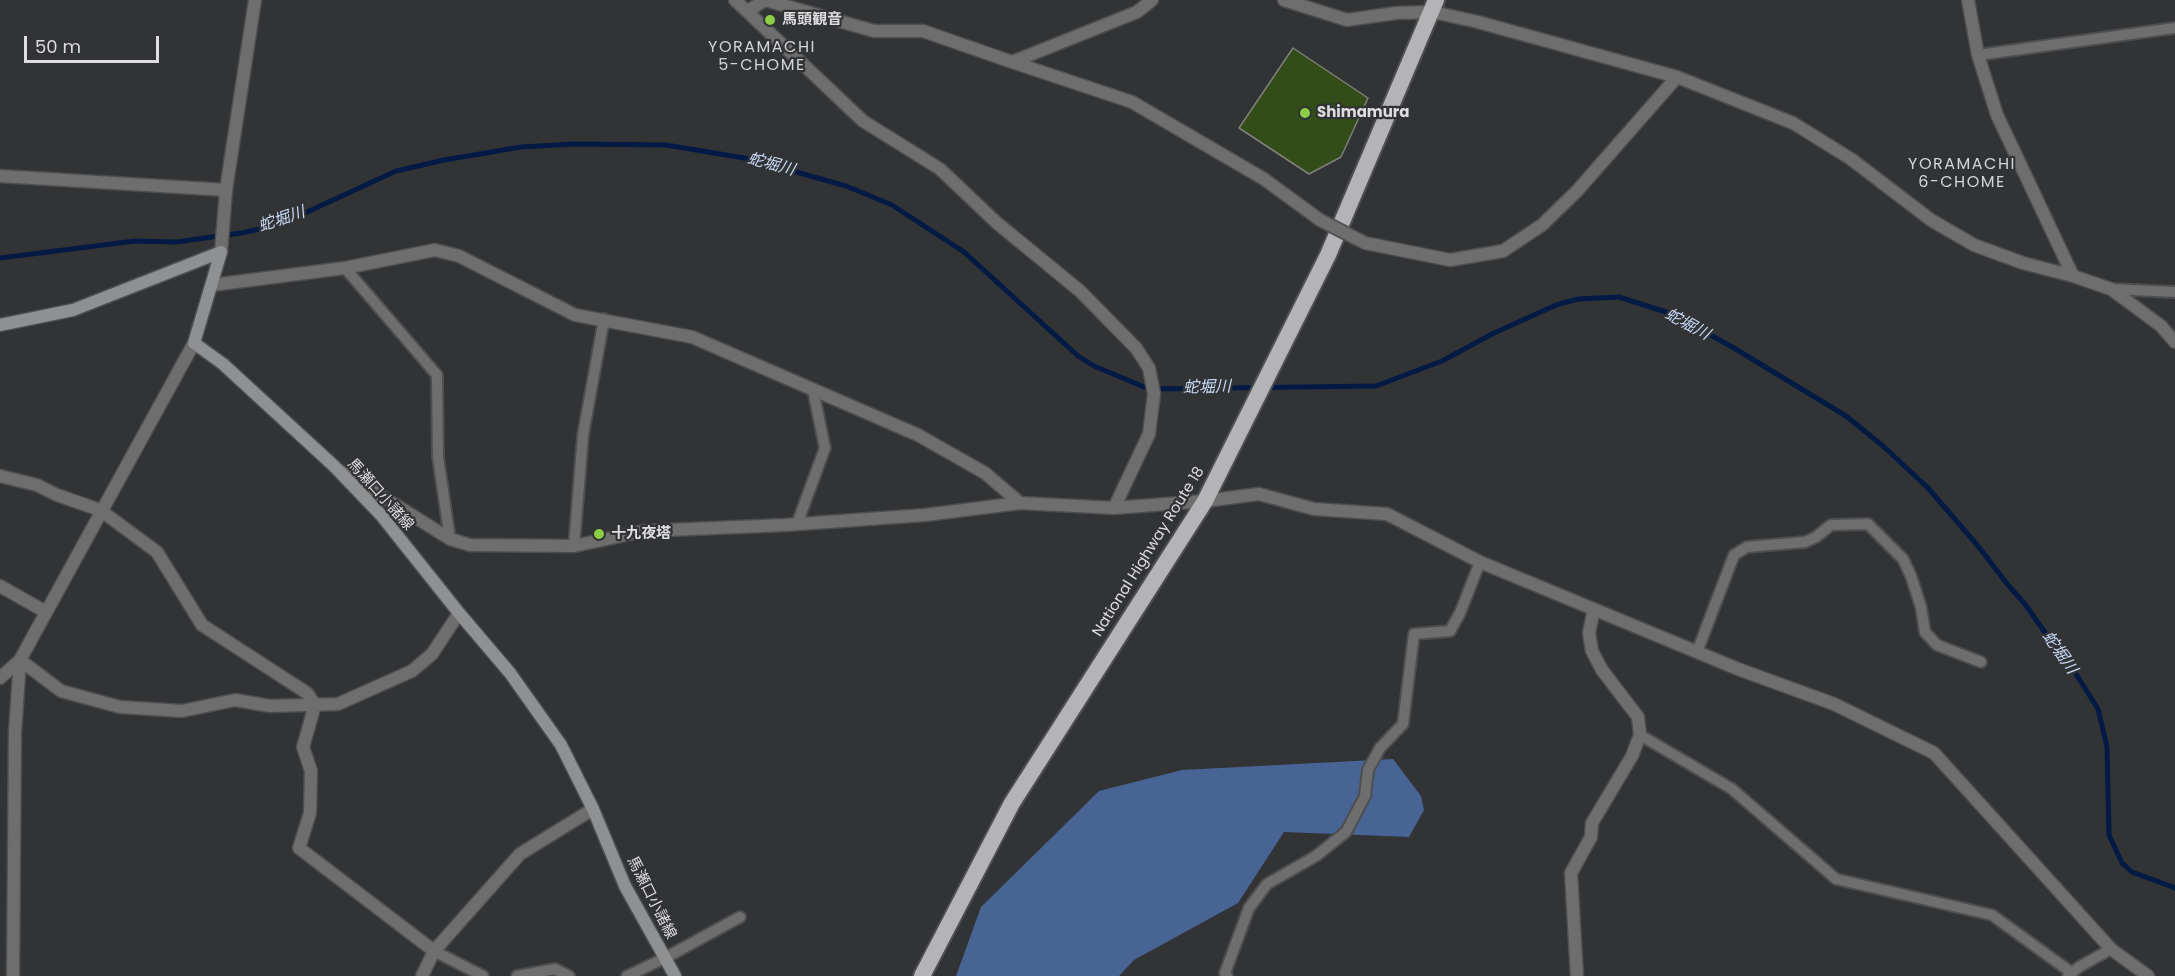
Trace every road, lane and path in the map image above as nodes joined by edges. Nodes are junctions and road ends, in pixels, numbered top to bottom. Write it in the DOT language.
graph roads {
  1 [pos="255,0"];
  2 [pos="735,0"];
  3 [pos="1152,0"];
  4 [pos="1284,0"];
  5 [pos="1968,0"];
  6 [pos="1434,6"];
  7 [pos="748,12"];
  8 [pos="2175,28"];
  9 [pos="1978,55"];
  10 [pos="1012,62"];
  11 [pos="1677,77"];
  12 [pos="0,176"];
  13 [pos="226,190"];
  14 [pos="220,252"];
  15 [pos="345,268"];
  16 [pos="2073,276"];
  17 [pos="212,285"];
  18 [pos="2111,289"];
  19 [pos="2175,292"];
  20 [pos="604,319"];
  21 [pos="0,325"];
  22 [pos="2175,342"];
  23 [pos="194,343"];
  24 [pos="813,390"];
  25 [pos="334,466"];
  26 [pos="0,476"];
  27 [pos="1205,501"];
  28 [pos="1020,502"];
  29 [pos="1114,508"];
  30 [pos="100,510"];
  31 [pos="797,524"];
  32 [pos="450,539"];
  33 [pos="574,546"];
  34 [pos="1479,562"];
  35 [pos="0,586"];
  36 [pos="1594,609"];
  37 [pos="46,612"];
  38 [pos="459,613"];
  39 [pos="1697,652"];
  40 [pos="20,660"];
  41 [pos="1981,662"];
  42 [pos="0,678"];
  43 [pos="315,705"];
  44 [pos="1640,735"];
  45 [pos="593,809"];
  46 [pos="740,917"];
  47 [pos="2111,949"];
  48 [pos="434,951"];
  49 [pos="665,958"];
  50 [pos="2070,975"];
  51 [pos="13,976"];
  52 [pos="422,976"];
  53 [pos="483,976"];
  54 [pos="517,976"];
  55 [pos="569,976"];
  56 [pos="627,976"];
  57 [pos="675,976"];
  58 [pos="922,976"];
  59 [pos="1227,976"];
  60 [pos="1577,976"];
  61 [pos="2148,976"];
  1 -- 13 [label="street"];
  2 -- 7 [label="street"];
  3 -- 10 [label="street"];
  4 -- 6 [label="street"];
  5 -- 9 [label="street"];
  6 -- 11 [label="street"];
  6 -- 27 [label="highway, National Highway Route 18"];
  7 -- 10 [label="street"];
  7 -- 29 [label="street"];
  8 -- 9 [label="lane"];
  9 -- 16 [label="street"];
  10 -- 11 [label="street, bridge"];
  11 -- 16 [label="street"];
  12 -- 13 [label="street"];
  13 -- 14 [label="street"];
  14 -- 17 [label="main road"];
  14 -- 21 [label="main road"];
  15 -- 17 [label="street"];
  15 -- 20 [label="street"];
  15 -- 32 [label="lane"];
  16 -- 18 [label="street"];
  17 -- 23 [label="main road"];
  18 -- 19 [label="lane"];
  18 -- 22 [label="street"];
  20 -- 24 [label="street"];
  20 -- 33 [label="lane"];
  23 -- 25 [label="main road, 馬瀬口小諸線"];
  23 -- 30 [label="street"];
  24 -- 28 [label="street"];
  24 -- 31 [label="lane"];
  25 -- 32 [label="street"];
  25 -- 38 [label="main road, 馬瀬口小諸線"];
  26 -- 30 [label="street"];
  27 -- 29 [label="street"];
  27 -- 34 [label="street"];
  27 -- 58 [label="highway, National Highway Route 18"];
  28 -- 29 [label="street"];
  28 -- 31 [label="street"];
  30 -- 37 [label="street"];
  30 -- 43 [label="street"];
  31 -- 33 [label="street"];
  32 -- 33 [label="street"];
  34 -- 36 [label="street"];
  34 -- 59 [label="lane"];
  35 -- 37 [label="street"];
  36 -- 39 [label="street"];
  36 -- 44 [label="street"];
  37 -- 40 [label="street"];
  38 -- 43 [label="street"];
  38 -- 45 [label="main road, 馬瀬口小諸線"];
  39 -- 41 [label="lane"];
  39 -- 47 [label="street"];
  40 -- 42 [label="street"];
  40 -- 43 [label="street"];
  40 -- 51 [label="street"];
  43 -- 48 [label="street"];
  44 -- 50 [label="lane"];
  44 -- 60 [label="street"];
  45 -- 48 [label="street"];
  45 -- 49 [label="main road, 馬瀬口小諸線"];
  46 -- 49 [label="lane"];
  47 -- 50 [label="lane"];
  47 -- 61 [label="street"];
  48 -- 52 [label="street"];
  48 -- 53 [label="lane"];
  49 -- 56 [label="lane"];
  49 -- 57 [label="main road, 馬瀬口小諸線"];
  54 -- 55 [label="lane"];
}
